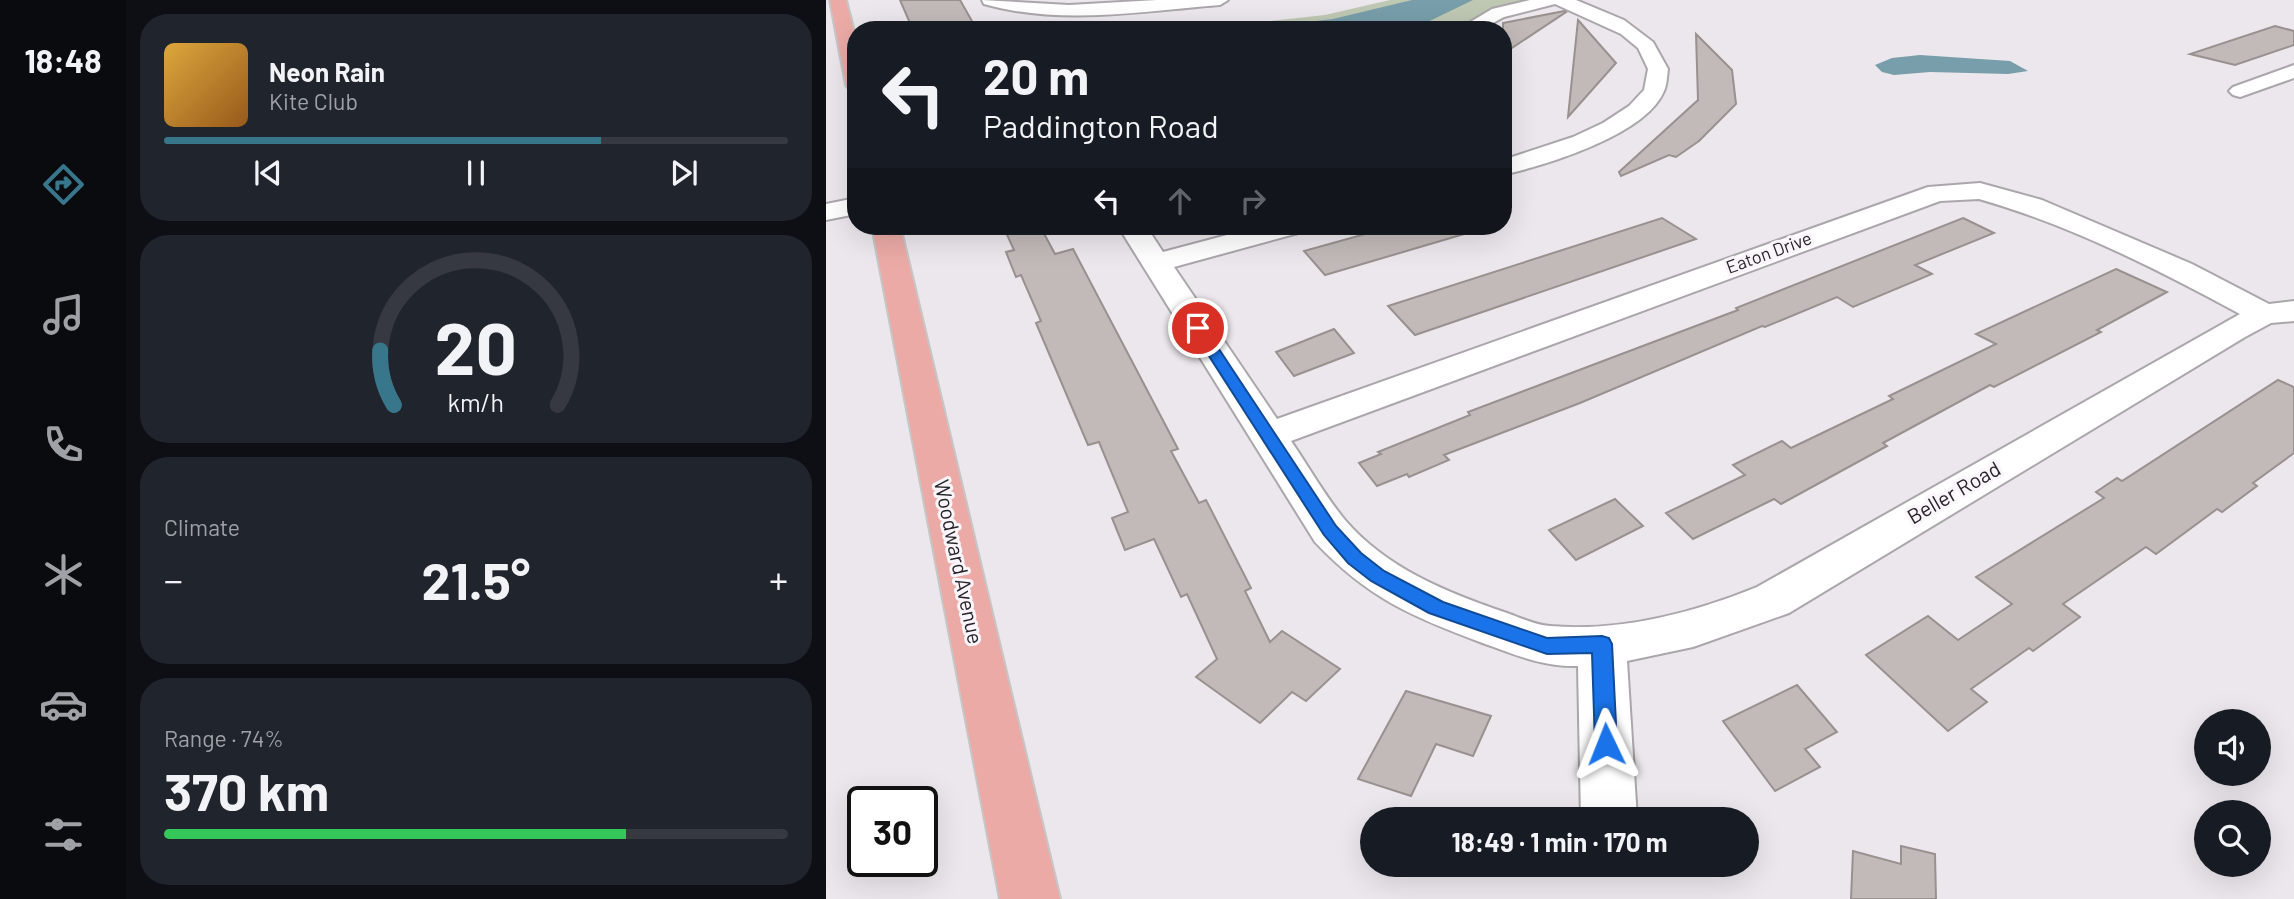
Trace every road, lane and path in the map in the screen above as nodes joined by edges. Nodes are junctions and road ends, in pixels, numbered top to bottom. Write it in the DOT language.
graph roads {
  1 [pos="838,0"];
  2 [pos="990,0"];
  3 [pos="1220,0"];
  4 [pos="1550,0"];
  5 [pos="1561,0"];
  6 [pos="1048,9"];
  7 [pos="1032,21"];
  8 [pos="1483,21"];
  9 [pos="847,42"];
  10 [pos="2294,71"];
  11 [pos="2240,91"];
  12 [pos="1512,166"];
  13 [pos="847,208"];
  14 [pos="826,212"];
  15 [pos="888,235"];
  16 [pos="1138,235"];
  17 [pos="1258,235"];
  18 [pos="1156,262"];
  19 [pos="2279,313"];
  20 [pos="1268,436"];
  21 [pos="1602,644"];
  22 [pos="1609,807"];
  23 [pos="1030,899"];
  1 -- 9 [label="main road"];
  2 -- 6 [label="street"];
  3 -- 6 [label="street"];
  4 -- 8 [label="street"];
  5 -- 12 [label="street"];
  6 -- 7 [label="street"];
  10 -- 11 [label="street"];
  13 -- 14 [label="street"];
  15 -- 23 [label="main road, Woodward Avenue"];
  16 -- 18 [label="street, Beller Road"];
  17 -- 18 [label="street"];
  18 -- 20 [label="street, Beller Road"];
  19 -- 20 [label="street, Eaton Drive"];
  19 -- 21 [label="street, Beller Road"];
  20 -- 21 [label="street, Beller Road"];
  21 -- 22 [label="street"];
}
